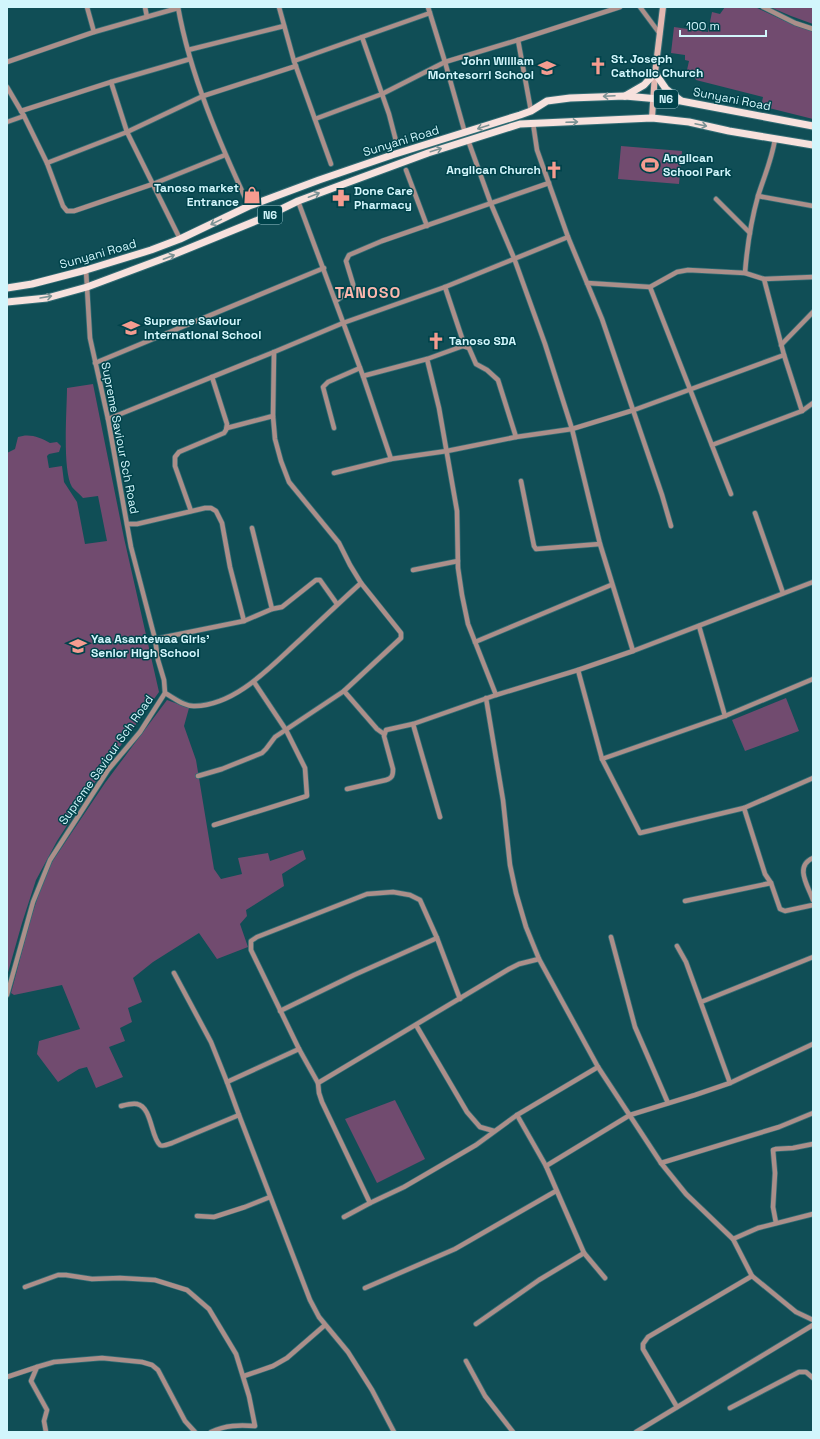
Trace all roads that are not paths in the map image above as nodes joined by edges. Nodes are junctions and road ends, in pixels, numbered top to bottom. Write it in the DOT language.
graph roads {
  1 [pos="87,7"];
  2 [pos="145,7"];
  3 [pos="279,7"];
  4 [pos="428,7"];
  5 [pos="620,7"];
  6 [pos="640,7"];
  7 [pos="663,7"];
  8 [pos="764,7"];
  9 [pos="178,8"];
  10 [pos="430,13"];
  11 [pos="147,17"];
  12 [pos="284,26"];
  13 [pos="813,29"];
  14 [pos="94,32"];
  15 [pos="660,34"];
  16 [pos="362,36"];
  17 [pos="518,40"];
  18 [pos="188,50"];
  19 [pos="190,59"];
  20 [pos="7,62"];
  21 [pos="445,62"];
  22 [pos="295,63"];
  23 [pos="655,73"];
  24 [pos="111,82"];
  25 [pos="7,86"];
  26 [pos="382,94"];
  27 [pos="203,96"];
  28 [pos="625,96"];
  29 [pos="654,98"];
  30 [pos="681,101"];
  31 [pos="531,111"];
  32 [pos="22,114"];
  33 [pos="652,118"];
  34 [pos="315,119"];
  35 [pos="7,122"];
  36 [pos="533,123"];
  37 [pos="813,126"];
  38 [pos="127,132"];
  39 [pos="465,133"];
  40 [pos="775,139"];
  41 [pos="468,140"];
  42 [pos="396,141"];
  43 [pos="813,145"];
  44 [pos="225,155"];
  45 [pos="47,163"];
  46 [pos="331,164"];
  47 [pos="406,170"];
  48 [pos="549,183"];
  49 [pos="153,184"];
  50 [pos="758,196"];
  51 [pos="716,199"];
  52 [pos="298,201"];
  53 [pos="491,204"];
  54 [pos="249,206"];
  55 [pos="813,206"];
  56 [pos="427,226"];
  57 [pos="750,233"];
  58 [pos="568,237"];
  59 [pos="180,239"];
  60 [pos="514,258"];
  61 [pos="324,268"];
  62 [pos="86,270"];
  63 [pos="745,273"];
  64 [pos="813,277"];
  65 [pos="764,279"];
  66 [pos="588,283"];
  67 [pos="87,287"];
  68 [pos="445,287"];
  69 [pos="650,287"];
  70 [pos="7,288"];
  71 [pos="336,301"];
  72 [pos="7,302"];
  73 [pos="813,312"];
  74 [pos="343,323"];
  75 [pos="781,345"];
  76 [pos="463,346"];
  77 [pos="274,352"];
  78 [pos="784,355"];
  79 [pos="427,359"];
  80 [pos="95,363"];
  81 [pos="360,368"];
  82 [pos="364,376"];
  83 [pos="212,377"];
  84 [pos="689,389"];
  85 [pos="813,403"];
  86 [pos="634,410"];
  87 [pos="802,411"];
  88 [pos="273,416"];
  89 [pos="108,419"];
  90 [pos="227,428"];
  91 [pos="334,428"];
  92 [pos="572,429"];
  93 [pos="516,437"];
  94 [pos="712,445"];
  95 [pos="447,451"];
  96 [pos="391,459"];
  97 [pos="334,473"];
  98 [pos="521,481"];
  99 [pos="731,494"];
  100 [pos="191,511"];
  101 [pos="754,513"];
  102 [pos="127,524"];
  103 [pos="671,526"];
  104 [pos="252,528"];
  105 [pos="600,544"];
  106 [pos="458,561"];
  107 [pos="414,570"];
  108 [pos="813,582"];
  109 [pos="361,583"];
  110 [pos="612,585"];
  111 [pos="783,593"];
  112 [pos="337,604"];
  113 [pos="272,609"];
  114 [pos="244,621"];
  115 [pos="699,626"];
  116 [pos="156,639"];
  117 [pos="475,642"];
  118 [pos="633,651"];
  119 [pos="578,670"];
  120 [pos="813,679"];
  121 [pos="254,682"];
  122 [pos="344,691"];
  123 [pos="165,693"];
  124 [pos="496,694"];
  125 [pos="486,698"];
  126 [pos="725,716"];
  127 [pos="413,724"];
  128 [pos="286,730"];
  129 [pos="383,733"];
  130 [pos="602,759"];
  131 [pos="198,776"];
  132 [pos="813,778"];
  133 [pos="348,789"];
  134 [pos="744,808"];
  135 [pos="440,817"];
  136 [pos="214,824"];
  137 [pos="813,858"];
  138 [pos="771,883"];
  139 [pos="813,900"];
  140 [pos="685,901"];
  141 [pos="813,904"];
  142 [pos="611,936"];
  143 [pos="437,938"];
  144 [pos="678,946"];
  145 [pos="813,957"];
  146 [pos="539,959"];
  147 [pos="174,973"];
  148 [pos="7,995"];
  149 [pos="460,998"];
  150 [pos="701,1002"];
  151 [pos="280,1011"];
  152 [pos="416,1025"];
  153 [pos="813,1044"];
  154 [pos="299,1049"];
  155 [pos="598,1067"];
  156 [pos="227,1082"];
  157 [pos="318,1082"];
  158 [pos="730,1082"];
  159 [pos="668,1104"];
  160 [pos="121,1106"];
  161 [pos="813,1113"];
  162 [pos="239,1115"];
  163 [pos="518,1115"];
  164 [pos="630,1115"];
  165 [pos="494,1131"];
  166 [pos="813,1144"];
  167 [pos="661,1163"];
  168 [pos="546,1166"];
  169 [pos="556,1191"];
  170 [pos="270,1197"];
  171 [pos="370,1203"];
  172 [pos="813,1214"];
  173 [pos="197,1216"];
  174 [pos="344,1217"];
  175 [pos="776,1224"];
  176 [pos="733,1239"];
  177 [pos="584,1253"];
  178 [pos="752,1276"];
  179 [pos="604,1278"];
  180 [pos="25,1287"];
  181 [pos="365,1288"];
  182 [pos="813,1320"];
  183 [pos="476,1324"];
  184 [pos="813,1324"];
  185 [pos="325,1325"];
  186 [pos="466,1361"];
  187 [pos="37,1368"];
  188 [pos="244,1376"];
  189 [pos="7,1377"];
  190 [pos="813,1378"];
  191 [pos="677,1407"];
  192 [pos="730,1408"];
  193 [pos="255,1426"];
  194 [pos="46,1432"];
  195 [pos="195,1432"];
  196 [pos="211,1432"];
  197 [pos="257,1432"];
  198 [pos="394,1432"];
  199 [pos="513,1432"];
  200 [pos="636,1432"];
  1 -- 14 [label="street"];
  2 -- 11 [label="street"];
  3 -- 12 [label="street"];
  4 -- 10 [label="street"];
  5 -- 17 [label="street"];
  6 -- 15 [label="street"];
  7 -- 15 [label="street"];
  8 -- 13 [label="street"];
  9 -- 11 [label="street"];
  9 -- 18 [label="street"];
  10 -- 16 [label="street"];
  10 -- 21 [label="street"];
  11 -- 14 [label="street"];
  12 -- 18 [label="street"];
  12 -- 22 [label="street"];
  14 -- 20 [label="street"];
  15 -- 23 [label="street"];
  16 -- 22 [label="street"];
  16 -- 26 [label="street"];
  17 -- 21 [label="street"];
  17 -- 31 [label="street"];
  18 -- 19 [label="street"];
  19 -- 24 [label="street"];
  19 -- 27 [label="street"];
  21 -- 26 [label="street"];
  21 -- 39 [label="street"];
  22 -- 27 [label="street"];
  22 -- 34 [label="street"];
  23 -- 28 [label="main road"];
  23 -- 29 [label="street"];
  23 -- 30 [label="main road"];
  24 -- 32 [label="street"];
  24 -- 38 [label="street"];
  25 -- 32 [label="street"];
  26 -- 34 [label="street"];
  26 -- 42 [label="street"];
  27 -- 38 [label="street"];
  27 -- 44 [label="street"];
  28 -- 29 [label="main road, Sunyani Road / N6"];
  28 -- 31 [label="main road, Sunyani Road / N6, one-way"];
  29 -- 30 [label="main road, Sunyani Road / N6"];
  29 -- 33 [label="street"];
  30 -- 37 [label="main road, Sunyani Road / N6"];
  31 -- 39 [label="main road, Sunyani Road / N6, one-way"];
  32 -- 35 [label="street"];
  32 -- 45 [label="street"];
  36 -- 33 [label="main road, N6, one-way"];
  33 -- 40 [label="main road, N6, one-way"];
  34 -- 46 [label="street"];
  36 -- 41 [label="main road, Sunyani Road / N6"];
  36 -- 48 [label="street"];
  38 -- 45 [label="street"];
  38 -- 49 [label="street"];
  39 -- 54 [label="main road, Sunyani Road / N6"];
  40 -- 43 [label="main road, N6"];
  40 -- 50 [label="street"];
  52 -- 41 [label="main road, Sunyani Road / N6, one-way"];
  41 -- 53 [label="street"];
  44 -- 49 [label="street"];
  44 -- 54 [label="street"];
  45 -- 49 [label="street"];
  47 -- 56 [label="street"];
  48 -- 53 [label="street"];
  48 -- 58 [label="street"];
  49 -- 59 [label="street"];
  50 -- 55 [label="street"];
  50 -- 57 [label="street"];
  51 -- 57 [label="street"];
  52 -- 61 [label="street"];
  67 -- 52 [label="main road, Sunyani Road / N6, one-way"];
  53 -- 56 [label="street"];
  53 -- 60 [label="street"];
  54 -- 59 [label="main road, Sunyani Road / N6, one-way"];
  56 -- 71 [label="street"];
  57 -- 63 [label="street"];
  58 -- 60 [label="street"];
  58 -- 66 [label="street"];
  59 -- 62 [label="main road, Sunyani Road / N6"];
  60 -- 68 [label="street"];
  60 -- 92 [label="street"];
  61 -- 71 [label="street"];
  61 -- 80 [label="street"];
  62 -- 67 [label="street, Supreme Saviour Sch Road"];
  62 -- 70 [label="main road, Sunyani Road / N6"];
  63 -- 65 [label="street"];
  63 -- 69 [label="street"];
  64 -- 65 [label="street"];
  65 -- 75 [label="street"];
  66 -- 69 [label="street"];
  66 -- 86 [label="street"];
  72 -- 67 [label="main road, Sunyani Road / N6, one-way"];
  67 -- 80 [label="street, Supreme Saviour Sch Road"];
  68 -- 74 [label="street"];
  68 -- 76 [label="street"];
  69 -- 84 [label="street"];
  71 -- 74 [label="street"];
  73 -- 75 [label="street"];
  74 -- 77 [label="street"];
  74 -- 81 [label="street"];
  75 -- 78 [label="street"];
  76 -- 79 [label="street"];
  76 -- 93 [label="street"];
  77 -- 83 [label="street"];
  77 -- 88 [label="street"];
  78 -- 84 [label="street"];
  78 -- 87 [label="street"];
  79 -- 82 [label="street"];
  79 -- 95 [label="street"];
  80 -- 89 [label="street, Supreme Saviour Sch Road"];
  81 -- 82 [label="street"];
  81 -- 91 [label="street"];
  82 -- 96 [label="street"];
  83 -- 89 [label="street"];
  83 -- 90 [label="street"];
  84 -- 86 [label="street"];
  84 -- 94 [label="street"];
  85 -- 87 [label="street"];
  86 -- 92 [label="street"];
  86 -- 103 [label="street"];
  87 -- 94 [label="street"];
  88 -- 90 [label="street"];
  88 -- 109 [label="street"];
  89 -- 102 [label="street, Supreme Saviour Sch Road"];
  90 -- 100 [label="street"];
  92 -- 93 [label="street"];
  92 -- 105 [label="street"];
  93 -- 95 [label="street"];
  94 -- 99 [label="street"];
  95 -- 96 [label="street"];
  95 -- 106 [label="street"];
  96 -- 97 [label="street"];
  98 -- 105 [label="street"];
  100 -- 102 [label="street"];
  100 -- 114 [label="street"];
  101 -- 111 [label="street"];
  102 -- 116 [label="street, Supreme Saviour Sch Road"];
  104 -- 113 [label="street"];
  105 -- 110 [label="street"];
  106 -- 107 [label="street"];
  106 -- 117 [label="street"];
  108 -- 111 [label="street"];
  109 -- 112 [label="street"];
  109 -- 122 [label="street"];
  110 -- 117 [label="street"];
  110 -- 118 [label="street"];
  111 -- 115 [label="street"];
  112 -- 113 [label="street"];
  112 -- 121 [label="street"];
  113 -- 114 [label="street"];
  114 -- 116 [label="street"];
  115 -- 118 [label="street"];
  115 -- 126 [label="street"];
  116 -- 123 [label="street, Supreme Saviour Sch Road"];
  117 -- 124 [label="street"];
  118 -- 119 [label="street"];
  119 -- 124 [label="street"];
  119 -- 130 [label="street"];
  120 -- 126 [label="street"];
  121 -- 123 [label="street"];
  121 -- 128 [label="street"];
  122 -- 128 [label="street"];
  122 -- 129 [label="street"];
  123 -- 148 [label="street, Supreme Saviour Sch Road"];
  124 -- 125 [label="street"];
  125 -- 127 [label="street"];
  125 -- 146 [label="street"];
  126 -- 130 [label="street"];
  127 -- 129 [label="street"];
  127 -- 135 [label="street"];
  128 -- 131 [label="street"];
  128 -- 136 [label="street"];
  129 -- 133 [label="street"];
  130 -- 134 [label="street"];
  132 -- 134 [label="street"];
  134 -- 138 [label="street"];
  137 -- 139 [label="street"];
  138 -- 140 [label="street"];
  138 -- 141 [label="street"];
  142 -- 159 [label="street"];
  143 -- 149 [label="street"];
  143 -- 151 [label="street"];
  143 -- 151 [label="street"];
  144 -- 150 [label="street"];
  145 -- 150 [label="street"];
  146 -- 149 [label="street"];
  146 -- 155 [label="street"];
  147 -- 156 [label="street"];
  149 -- 152 [label="street"];
  150 -- 158 [label="street"];
  151 -- 154 [label="street"];
  152 -- 157 [label="street"];
  152 -- 165 [label="street"];
  153 -- 158 [label="street"];
  154 -- 156 [label="street"];
  154 -- 157 [label="street"];
  155 -- 163 [label="street"];
  155 -- 164 [label="street"];
  156 -- 162 [label="street"];
  157 -- 171 [label="street"];
  158 -- 159 [label="street"];
  159 -- 164 [label="street"];
  160 -- 162 [label="street"];
  161 -- 167 [label="street"];
  162 -- 170 [label="street"];
  163 -- 165 [label="street"];
  163 -- 168 [label="street"];
  164 -- 167 [label="street"];
  164 -- 168 [label="street"];
  165 -- 171 [label="street"];
  166 -- 175 [label="street"];
  167 -- 176 [label="street"];
  168 -- 169 [label="street"];
  169 -- 177 [label="street"];
  169 -- 181 [label="street"];
  170 -- 173 [label="street"];
  170 -- 185 [label="street"];
  171 -- 174 [label="street"];
  172 -- 175 [label="street"];
  175 -- 176 [label="street"];
  176 -- 178 [label="street"];
  177 -- 179 [label="street"];
  177 -- 183 [label="street"];
  178 -- 182 [label="street"];
  178 -- 191 [label="street"];
  180 -- 188 [label="street"];
  184 -- 191 [label="street"];
  185 -- 188 [label="street"];
  185 -- 198 [label="street"];
  186 -- 199 [label="street"];
  187 -- 189 [label="street"];
  187 -- 194 [label="street"];
  187 -- 195 [label="street"];
  188 -- 193 [label="street"];
  190 -- 192 [label="street"];
  191 -- 200 [label="street"];
  193 -- 196 [label="street"];
  193 -- 197 [label="street"];
}
